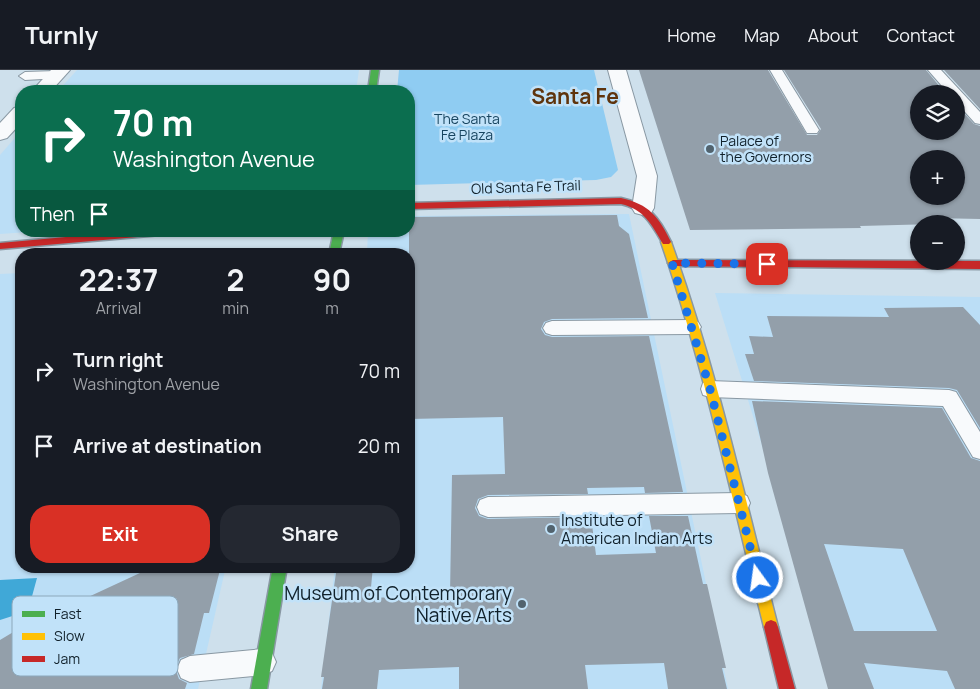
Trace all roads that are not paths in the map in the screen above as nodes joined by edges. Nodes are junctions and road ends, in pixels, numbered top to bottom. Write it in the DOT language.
graph roads {
  1 [pos="375,70"];
  2 [pos="617,70"];
  3 [pos="776,70"];
  4 [pos="934,70"];
  5 [pos="59,73"];
  6 [pos="25,76"];
  7 [pos="47,85"];
  8 [pos="373,85"];
  9 [pos="948,85"];
  10 [pos="965,104"];
  11 [pos="980,120"];
  12 [pos="812,130"];
  13 [pos="415,206"];
  14 [pos="643,208"];
  15 [pos="103,237"];
  16 [pos="0,246"];
  17 [pos="672,263"];
  18 [pos="980,265"];
  19 [pos="692,327"];
  20 [pos="552,328"];
  21 [pos="710,389"];
  22 [pos="980,450"];
  23 [pos="739,503"];
  24 [pos="488,507"];
  25 [pos="279,573"];
  26 [pos="263,662"];
  27 [pos="190,669"];
  28 [pos="259,689"];
  29 [pos="787,689"];
  1 -- 8 [label="street"];
  2 -- 14 [label="street"];
  3 -- 12 [label="lane"];
  4 -- 9 [label="lane"];
  5 -- 6 [label="lane"];
  5 -- 7 [label="street"];
  10 -- 11 [label="lane"];
  13 -- 14 [label="street, Old Santa Fe Trail"];
  14 -- 17 [label="street"];
  15 -- 16 [label="street"];
  17 -- 18 [label="street"];
  17 -- 19 [label="street"];
  19 -- 20 [label="lane"];
  19 -- 21 [label="street"];
  21 -- 22 [label="lane"];
  21 -- 23 [label="street"];
  23 -- 24 [label="lane"];
  23 -- 29 [label="street"];
  25 -- 26 [label="street"];
  26 -- 27 [label="lane"];
  26 -- 28 [label="street"];
}
